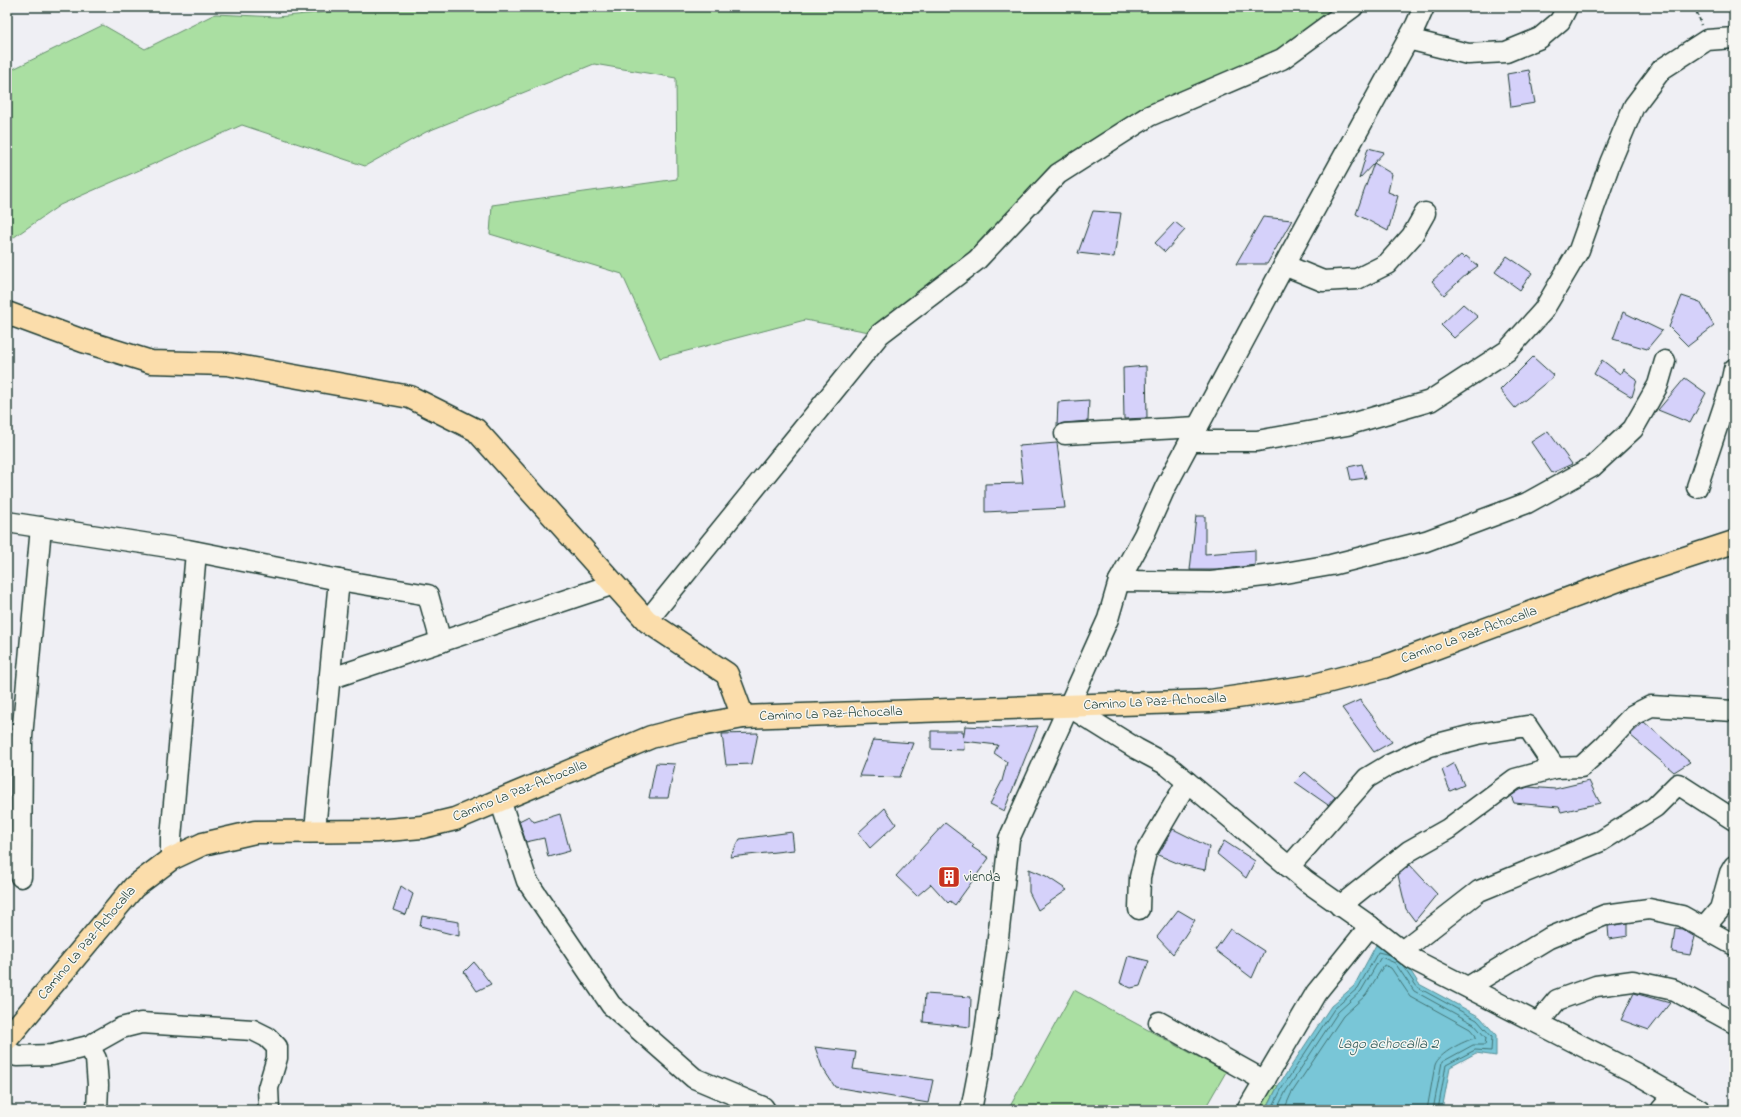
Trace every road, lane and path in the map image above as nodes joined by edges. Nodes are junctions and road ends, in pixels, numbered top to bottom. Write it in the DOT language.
graph roads {
  1 [pos="1353,7"];
  2 [pos="1424,7"];
  3 [pos="1567,7"];
  4 [pos="1734,38"];
  5 [pos="1408,39"];
  6 [pos="1425,213"];
  7 [pos="1284,265"];
  8 [pos="7,313"];
  9 [pos="1665,361"];
  10 [pos="1734,369"];
  11 [pos="1065,434"];
  12 [pos="1194,434"];
  13 [pos="1697,487"];
  14 [pos="7,522"];
  15 [pos="41,527"];
  16 [pos="1734,542"];
  17 [pos="196,552"];
  18 [pos="339,580"];
  19 [pos="1119,581"];
  20 [pos="614,584"];
  21 [pos="647,622"];
  22 [pos="441,642"];
  23 [pos="329,679"];
  24 [pos="1068,706"];
  25 [pos="1734,711"];
  26 [pos="743,717"];
  27 [pos="1554,768"];
  28 [pos="1187,782"];
  29 [pos="500,800"];
  30 [pos="1734,820"];
  31 [pos="315,830"];
  32 [pos="170,859"];
  33 [pos="1734,866"];
  34 [pos="1289,867"];
  35 [pos="21,876"];
  36 [pos="1340,906"];
  37 [pos="1138,909"];
  38 [pos="1370,926"];
  39 [pos="1704,928"];
  40 [pos="1734,945"];
  41 [pos="1402,951"];
  42 [pos="1468,987"];
  43 [pos="1159,1022"];
  44 [pos="1538,1023"];
  45 [pos="1734,1023"];
  46 [pos="7,1039"];
  47 [pos="88,1046"];
  48 [pos="7,1051"];
  49 [pos="1266,1081"];
  50 [pos="1668,1103"];
  51 [pos="97,1110"];
  52 [pos="269,1110"];
  53 [pos="766,1110"];
  54 [pos="971,1110"];
  55 [pos="1247,1110"];
  56 [pos="1700,1110"];
  1 -- 21 [label="street"];
  2 -- 5 [label="street"];
  3 -- 5 [label="street"];
  4 -- 12 [label="street"];
  5 -- 7 [label="street"];
  6 -- 7 [label="street"];
  7 -- 12 [label="street"];
  8 -- 20 [label="main road"];
  9 -- 19 [label="street"];
  10 -- 13 [label="street"];
  11 -- 12 [label="street"];
  12 -- 19 [label="street"];
  14 -- 15 [label="street"];
  15 -- 17 [label="street"];
  15 -- 35 [label="street"];
  16 -- 24 [label="main road, Camino La Paz-Achocalla"];
  17 -- 18 [label="street"];
  17 -- 32 [label="street"];
  18 -- 22 [label="street"];
  18 -- 23 [label="street"];
  19 -- 24 [label="street"];
  20 -- 21 [label="main road"];
  20 -- 22 [label="street"];
  21 -- 26 [label="main road"];
  22 -- 23 [label="street"];
  23 -- 31 [label="street"];
  24 -- 26 [label="main road, Camino La Paz-Achocalla"];
  24 -- 28 [label="street"];
  24 -- 54 [label="street"];
  25 -- 27 [label="street"];
  26 -- 29 [label="main road, Camino La Paz-Achocalla"];
  27 -- 34 [label="street"];
  27 -- 36 [label="street"];
  28 -- 34 [label="street"];
  28 -- 37 [label="street"];
  29 -- 31 [label="main road, Camino La Paz-Achocalla"];
  29 -- 53 [label="street"];
  30 -- 41 [label="street"];
  31 -- 32 [label="main road, Camino La Paz-Achocalla"];
  32 -- 46 [label="main road, Camino La Paz-Achocalla"];
  33 -- 39 [label="street"];
  34 -- 36 [label="street"];
  36 -- 38 [label="street"];
  38 -- 41 [label="street"];
  38 -- 49 [label="street"];
  39 -- 40 [label="street"];
  39 -- 42 [label="street"];
  41 -- 42 [label="street"];
  42 -- 44 [label="street"];
  43 -- 49 [label="street"];
  44 -- 45 [label="street"];
  44 -- 50 [label="street"];
  47 -- 48 [label="street"];
  47 -- 51 [label="street"];
  47 -- 52 [label="street"];
  49 -- 55 [label="street"];
  50 -- 56 [label="street"];
}
